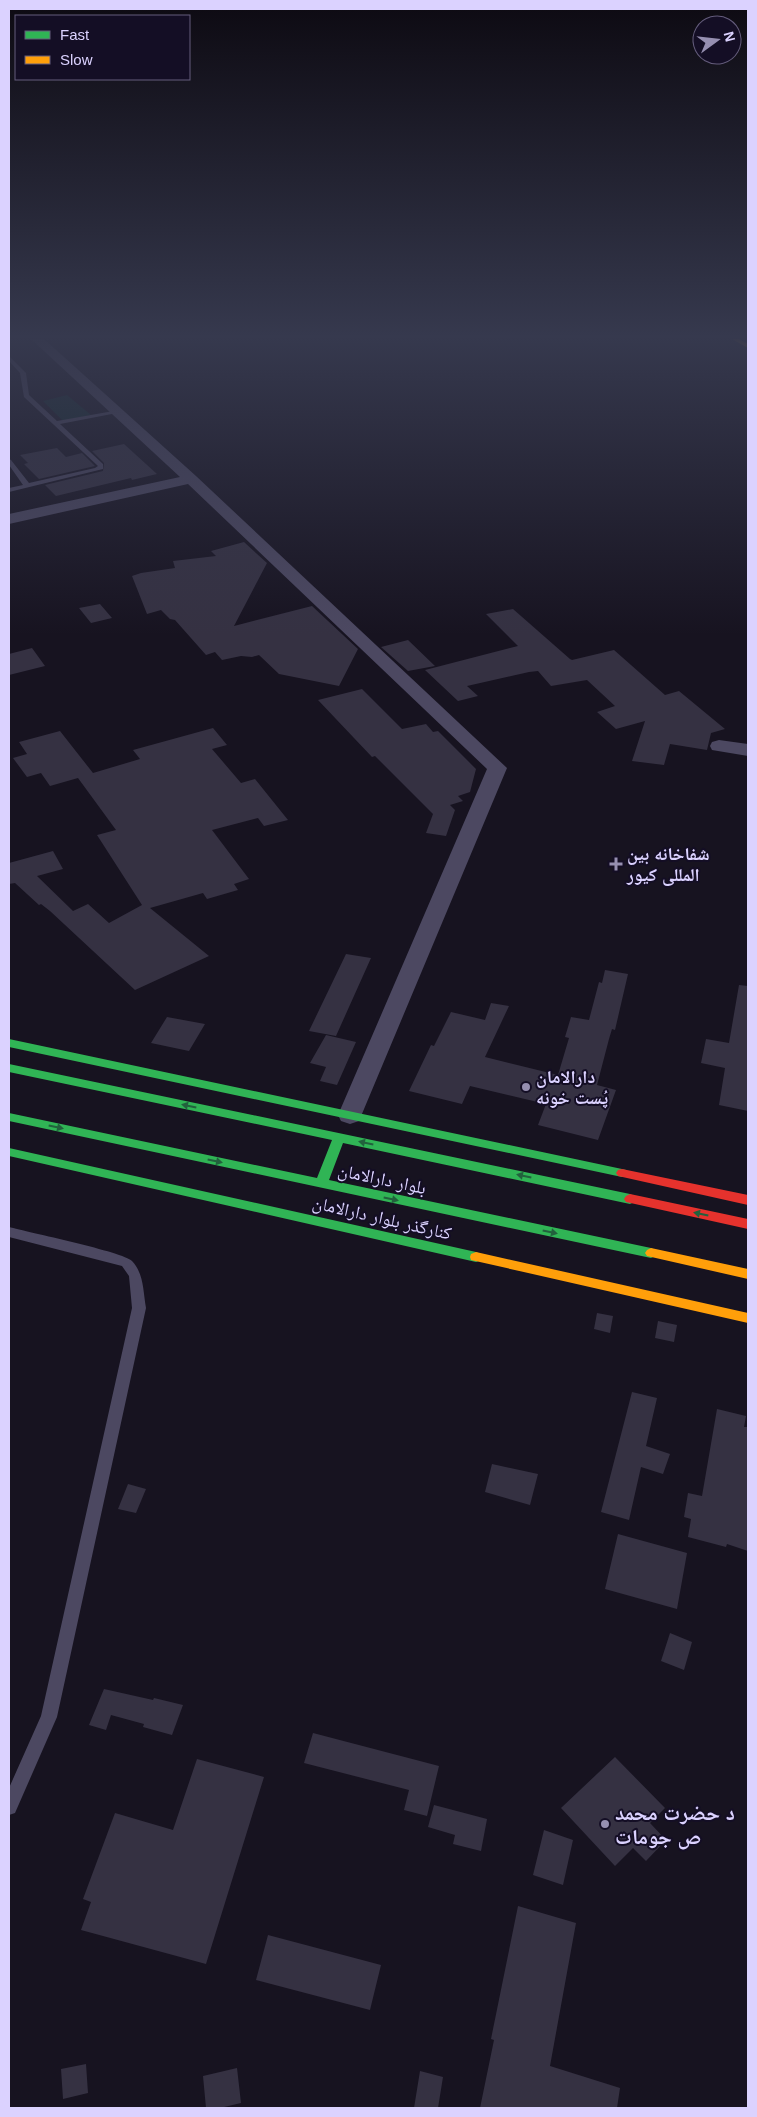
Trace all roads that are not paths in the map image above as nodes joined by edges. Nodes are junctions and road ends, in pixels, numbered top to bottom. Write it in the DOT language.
graph roads {
  1 [pos="72,438"];
  2 [pos="146,438"];
  3 [pos="9,461"];
  4 [pos="192,479"];
  5 [pos="28,486"];
  6 [pos="9,490"];
  7 [pos="9,520"];
  8 [pos="9,1043"];
  9 [pos="9,1068"];
  10 [pos="350,1115"];
  11 [pos="9,1117"];
  12 [pos="339,1137"];
  13 [pos="9,1152"];
  14 [pos="321,1184"];
  15 [pos="748,1200"];
  16 [pos="357,1216"];
  17 [pos="748,1224"];
  18 [pos="9,1232"];
  19 [pos="363,1232"];
  20 [pos="748,1274"];
  21 [pos="748,1318"];
  22 [pos="9,1807"];
  1 -- 5 [label="lane"];
  2 -- 4 [label="street"];
  3 -- 5 [label="lane"];
  4 -- 7 [label="street"];
  4 -- 10 [label="street"];
  5 -- 6 [label="lane"];
  8 -- 10 [label="main road"];
  12 -- 9 [label="main road, بلوار دارالامان, one-way"];
  10 -- 15 [label="main road"];
  11 -- 14 [label="main road, بلوار دارالامان, one-way"];
  12 -- 14 [label="main road"];
  17 -- 12 [label="main road, بلوار دارالامان, one-way"];
  13 -- 19 [label="main road, کنارگذر بلوار دارالامان"];
  14 -- 20 [label="main road, بلوار دارالامان, one-way"];
  16 -- 19 [label="main road"];
  18 -- 22 [label="lane"];
  19 -- 21 [label="main road, کنارگذر بلوار دارالامان"];
}
